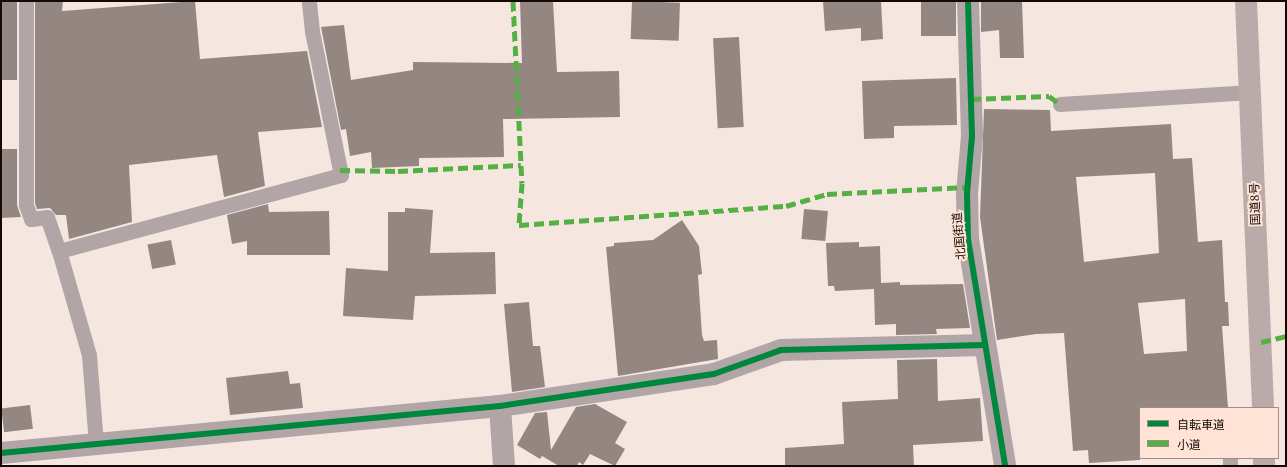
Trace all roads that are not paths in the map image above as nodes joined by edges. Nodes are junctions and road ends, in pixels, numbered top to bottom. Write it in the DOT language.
graph roads {
  1 [pos="26,1"];
  2 [pos="309,1"];
  3 [pos="968,1"];
  4 [pos="1246,1"];
  5 [pos="1251,92"];
  6 [pos="1060,104"];
  7 [pos="58,251"];
  8 [pos="985,345"];
  9 [pos="500,406"];
  10 [pos="1263,407"];
  11 [pos="96,444"];
  12 [pos="1,453"];
  13 [pos="504,466"];
  14 [pos="1005,466"];
  1 -- 7 [label="lane"];
  2 -- 7 [label="lane"];
  3 -- 8 [label="street, 北国街道"];
  4 -- 5 [label="highway, 国道8号"];
  5 -- 6 [label="lane"];
  5 -- 10 [label="highway, 国道8号"];
  7 -- 11 [label="lane"];
  8 -- 9 [label="street"];
  8 -- 14 [label="street, 北国街道"];
  9 -- 11 [label="street"];
  9 -- 13 [label="street"];
  11 -- 12 [label="street"];
}
